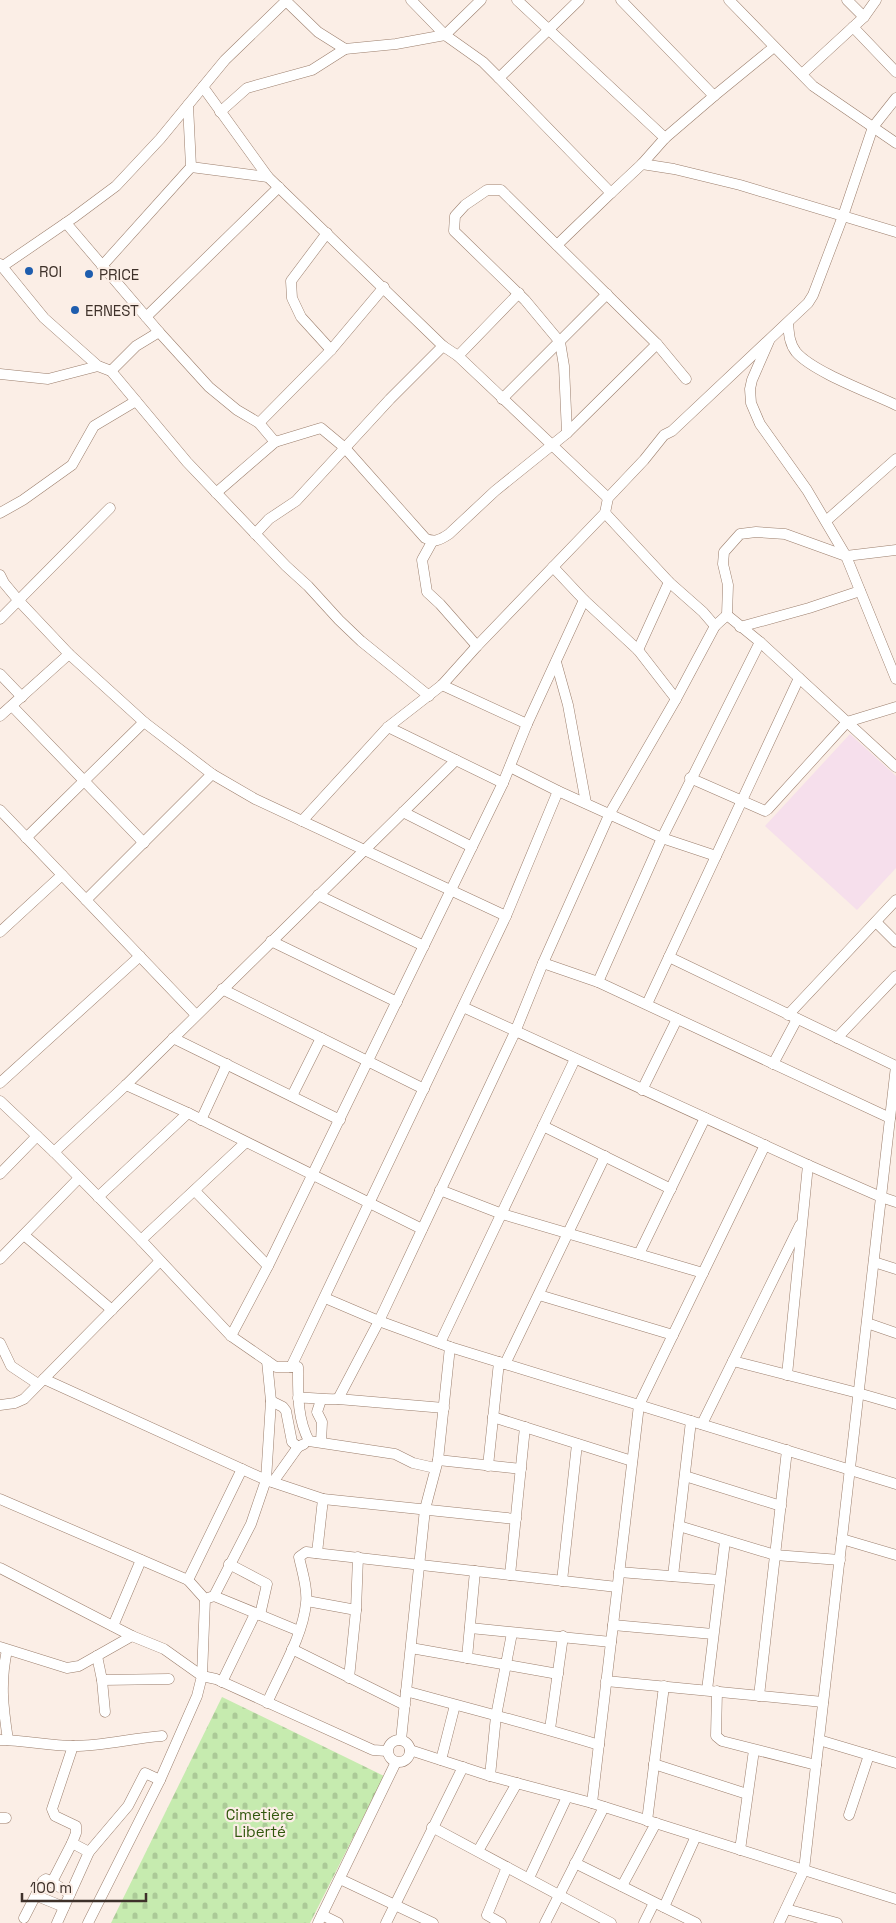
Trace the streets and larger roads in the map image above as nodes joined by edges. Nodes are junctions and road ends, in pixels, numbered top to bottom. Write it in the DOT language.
graph roads {
  1 [pos="411,0"];
  2 [pos="481,0"];
  3 [pos="517,0"];
  4 [pos="579,0"];
  5 [pos="621,0"];
  6 [pos="729,0"];
  7 [pos="847,0"];
  8 [pos="876,0"];
  9 [pos="286,1"];
  10 [pos="864,17"];
  11 [pos="853,27"];
  12 [pos="548,30"];
  13 [pos="445,35"];
  14 [pos="774,47"];
  15 [pos="345,49"];
  16 [pos="896,72"];
  17 [pos="802,74"];
  18 [pos="499,78"];
  19 [pos="202,87"];
  20 [pos="714,96"];
  21 [pos="896,98"];
  22 [pos="188,105"];
  23 [pos="220,112"];
  24 [pos="873,127"];
  25 [pos="665,138"];
  26 [pos="896,143"];
  27 [pos="642,164"];
  28 [pos="191,167"];
  29 [pos="268,177"];
  30 [pos="279,187"];
  31 [pos="611,193"];
  32 [pos="843,216"];
  33 [pos="66,223"];
  34 [pos="896,232"];
  35 [pos="327,233"];
  36 [pos="557,245"];
  37 [pos="1,265"];
  38 [pos="102,266"];
  39 [pos="384,287"];
  40 [pos="519,293"];
  41 [pos="607,294"];
  42 [pos="146,317"];
  43 [pos="788,322"];
  44 [pos="159,332"];
  45 [pos="772,337"];
  46 [pos="560,342"];
  47 [pos="657,344"];
  48 [pos="443,346"];
  49 [pos="331,350"];
  50 [pos="458,356"];
  51 [pos="98,366"];
  52 [pos="111,371"];
  53 [pos="0,374"];
  54 [pos="686,380"];
  55 [pos="502,399"];
  56 [pos="136,400"];
  57 [pos="896,405"];
  58 [pos="259,423"];
  59 [pos="567,433"];
  60 [pos="275,442"];
  61 [pos="551,446"];
  62 [pos="345,448"];
  63 [pos="896,459"];
  64 [pos="216,493"];
  65 [pos="608,498"];
  66 [pos="110,508"];
  67 [pos="0,513"];
  68 [pos="605,513"];
  69 [pos="826,521"];
  70 [pos="255,534"];
  71 [pos="432,542"];
  72 [pos="896,550"];
  73 [pos="846,556"];
  74 [pos="553,566"];
  75 [pos="0,575"];
  76 [pos="670,582"];
  77 [pos="860,591"];
  78 [pos="584,600"];
  79 [pos="19,601"];
  80 [pos="727,615"];
  81 [pos="0,620"];
  82 [pos="715,626"];
  83 [pos="740,627"];
  84 [pos="760,642"];
  85 [pos="477,646"];
  86 [pos="638,650"];
  87 [pos="69,654"];
  88 [pos="556,662"];
  89 [pos="0,674"];
  90 [pos="895,676"];
  91 [pos="799,678"];
  92 [pos="442,685"];
  93 [pos="429,696"];
  94 [pos="22,697"];
  95 [pos="676,699"];
  96 [pos="12,706"];
  97 [pos="896,707"];
  98 [pos="0,716"];
  99 [pos="144,722"];
  100 [pos="847,722"];
  101 [pos="527,724"];
  102 [pos="388,727"];
  103 [pos="456,760"];
  104 [pos="510,767"];
  105 [pos="896,767"];
  106 [pos="212,774"];
  107 [pos="690,778"];
  108 [pos="84,781"];
  109 [pos="503,783"];
  110 [pos="558,790"];
  111 [pos="741,800"];
  112 [pos="586,803"];
  113 [pos="403,812"];
  114 [pos="610,814"];
  115 [pos="2,817"];
  116 [pos="302,822"];
  117 [pos="26,838"];
  118 [pos="662,838"];
  119 [pos="144,843"];
  120 [pos="472,847"];
  121 [pos="365,849"];
  122 [pos="716,856"];
  123 [pos="62,875"];
  124 [pos="451,890"];
  125 [pos="318,895"];
  126 [pos="86,900"];
  127 [pos="896,900"];
  128 [pos="506,916"];
  129 [pos="876,922"];
  130 [pos="0,932"];
  131 [pos="271,941"];
  132 [pos="896,942"];
  133 [pos="424,946"];
  134 [pos="140,956"];
  135 [pos="669,957"];
  136 [pos="543,963"];
  137 [pos="896,976"];
  138 [pos="598,982"];
  139 [pos="222,989"];
  140 [pos="397,1002"];
  141 [pos="647,1004"];
  142 [pos="463,1007"];
  143 [pos="196,1015"];
  144 [pos="793,1017"];
  145 [pos="677,1019"];
  146 [pos="516,1032"];
  147 [pos="173,1038"];
  148 [pos="322,1038"];
  149 [pos="837,1038"];
  150 [pos="575,1059"];
  151 [pos="368,1061"];
  152 [pos="227,1064"];
  153 [pos="773,1064"];
  154 [pos="896,1066"];
  155 [pos="0,1083"];
  156 [pos="126,1085"];
  157 [pos="424,1089"];
  158 [pos="642,1090"];
  159 [pos="292,1096"];
  160 [pos="0,1101"];
  161 [pos="188,1114"];
  162 [pos="705,1118"];
  163 [pos="890,1118"];
  164 [pos="201,1120"];
  165 [pos="340,1120"];
  166 [pos="543,1126"];
  167 [pos="37,1136"];
  168 [pos="245,1143"];
  169 [pos="765,1145"];
  170 [pos="54,1152"];
  171 [pos="605,1156"];
  172 [pos="808,1164"];
  173 [pos="0,1174"];
  174 [pos="312,1176"];
  175 [pos="79,1178"];
  176 [pos="671,1189"];
  177 [pos="440,1190"];
  178 [pos="195,1191"];
  179 [pos="98,1197"];
  180 [pos="881,1197"];
  181 [pos="896,1202"];
  182 [pos="370,1203"];
  183 [pos="502,1214"];
  184 [pos="800,1225"];
  185 [pos="422,1229"];
  186 [pos="568,1233"];
  187 [pos="24,1235"];
  188 [pos="141,1240"];
  189 [pos="639,1254"];
  190 [pos="1,1257"];
  191 [pos="160,1261"];
  192 [pos="874,1262"];
  193 [pos="268,1266"];
  194 [pos="896,1269"];
  195 [pos="703,1274"];
  196 [pos="539,1295"];
  197 [pos="325,1298"];
  198 [pos="112,1310"];
  199 [pos="379,1321"];
  200 [pos="867,1323"];
  201 [pos="896,1333"];
  202 [pos="673,1335"];
  203 [pos="231,1336"];
  204 [pos="0,1343"];
  205 [pos="445,1345"];
  206 [pos="267,1361"];
  207 [pos="734,1361"];
  208 [pos="502,1363"];
  209 [pos="291,1367"];
  210 [pos="787,1375"];
  211 [pos="41,1381"];
  212 [pos="858,1393"];
  213 [pos="298,1398"];
  214 [pos="338,1399"];
  215 [pos="321,1400"];
  216 [pos="271,1401"];
  217 [pos="896,1404"];
  218 [pos="0,1405"];
  219 [pos="639,1405"];
  220 [pos="444,1408"];
  221 [pos="493,1417"];
  222 [pos="691,1421"];
  223 [pos="702,1424"];
  224 [pos="525,1427"];
  225 [pos="309,1441"];
  226 [pos="321,1442"];
  227 [pos="577,1444"];
  228 [pos="298,1447"];
  229 [pos="787,1450"];
  230 [pos="632,1461"];
  231 [pos="437,1464"];
  232 [pos="488,1466"];
  233 [pos="242,1469"];
  234 [pos="521,1469"];
  235 [pos="850,1470"];
  236 [pos="685,1476"];
  237 [pos="270,1481"];
  238 [pos="896,1484"];
  239 [pos="0,1499"];
  240 [pos="323,1499"];
  241 [pos="781,1506"];
  242 [pos="424,1509"];
  243 [pos="516,1519"];
  244 [pos="679,1526"];
  245 [pos="842,1539"];
  246 [pos="725,1541"];
  247 [pos="317,1553"];
  248 [pos="775,1554"];
  249 [pos="896,1555"];
  250 [pos="358,1557"];
  251 [pos="141,1560"];
  252 [pos="840,1560"];
  253 [pos="229,1564"];
  254 [pos="419,1564"];
  255 [pos="0,1568"];
  256 [pos="475,1571"];
  257 [pos="619,1572"];
  258 [pos="510,1575"];
  259 [pos="673,1576"];
  260 [pos="188,1580"];
  261 [pos="720,1580"];
  262 [pos="562,1581"];
  263 [pos="617,1587"];
  264 [pos="209,1597"];
  265 [pos="307,1601"];
  266 [pos="356,1610"];
  267 [pos="257,1614"];
  268 [pos="613,1625"];
  269 [pos="113,1626"];
  270 [pos="470,1628"];
  271 [pos="299,1631"];
  272 [pos="512,1633"];
  273 [pos="713,1634"];
  274 [pos="132,1636"];
  275 [pos="563,1636"];
  276 [pos="611,1642"];
  277 [pos="411,1648"];
  278 [pos="3,1649"];
  279 [pos="292,1649"];
  280 [pos="97,1656"];
  281 [pos="467,1658"];
  282 [pos="506,1665"];
  283 [pos="558,1674"];
  284 [pos="202,1676"];
  285 [pos="349,1678"];
  286 [pos="169,1679"];
  287 [pos="102,1680"];
  288 [pos="606,1681"];
  289 [pos="222,1682"];
  290 [pos="664,1686"];
  291 [pos="406,1691"];
  292 [pos="712,1691"];
  293 [pos="759,1696"];
  294 [pos="824,1702"];
  295 [pos="267,1703"];
  296 [pos="405,1705"];
  297 [pos="455,1705"];
  298 [pos="105,1712"];
  299 [pos="496,1716"];
  300 [pos="550,1729"];
  301 [pos="162,1736"];
  302 [pos="4,1740"];
  303 [pos="401,1740"];
  304 [pos="819,1740"];
  305 [pos="73,1746"];
  306 [pos="599,1746"];
  307 [pos="410,1750"];
  308 [pos="754,1750"];
  309 [pos="388,1751"];
  310 [pos="869,1755"];
  311 [pos="441,1760"];
  312 [pos="396,1762"];
  313 [pos="896,1763"];
  314 [pos="654,1764"];
  315 [pos="816,1765"];
  316 [pos="463,1767"];
  317 [pos="490,1776"];
  318 [pos="160,1780"];
  319 [pos="516,1783"];
  320 [pos="747,1794"];
  321 [pos="567,1797"];
  322 [pos="592,1803"];
  323 [pos="604,1807"];
  324 [pos="849,1814"];
  325 [pos="652,1822"];
  326 [pos="432,1827"];
  327 [pos="696,1836"];
  328 [pos="72,1843"];
  329 [pos="740,1850"];
  330 [pos="478,1851"];
  331 [pos="89,1852"];
  332 [pos="575,1863"];
  333 [pos="507,1866"];
  334 [pos="804,1870"];
  335 [pos="529,1878"];
  336 [pos="340,1879"];
  337 [pos="52,1882"];
  338 [pos="622,1886"];
  339 [pos="70,1894"];
  340 [pos="559,1894"];
  341 [pos="37,1896"];
  342 [pos="896,1899"];
  343 [pos="395,1905"];
  344 [pos="659,1905"];
  345 [pos="64,1906"];
  346 [pos="786,1909"];
  347 [pos="24,1918"];
  348 [pos="320,1919"];
  349 [pos="485,1919"];
  350 [pos="57,1923"];
  351 [pos="88,1923"];
  352 [pos="338,1923"];
  353 [pos="386,1923"];
  354 [pos="433,1923"];
  355 [pos="501,1923"];
  356 [pos="545,1923"];
  357 [pos="611,1923"];
  358 [pos="644,1923"];
  359 [pos="696,1923"];
  360 [pos="779,1923"];
  361 [pos="837,1923"];
  1 -- 13 [label="street"];
  2 -- 13 [label="street"];
  3 -- 12 [label="street"];
  4 -- 12 [label="street"];
  5 -- 20 [label="street"];
  6 -- 14 [label="street"];
  7 -- 10 [label="street"];
  8 -- 10 [label="street"];
  9 -- 15 [label="street"];
  9 -- 19 [label="street"];
  10 -- 11 [label="street"];
  11 -- 16 [label="street"];
  11 -- 17 [label="street"];
  12 -- 18 [label="street"];
  12 -- 25 [label="street"];
  13 -- 15 [label="street"];
  13 -- 18 [label="street"];
  14 -- 17 [label="street"];
  14 -- 20 [label="street"];
  15 -- 23 [label="street"];
  17 -- 24 [label="street"];
  18 -- 31 [label="street"];
  19 -- 22 [label="street"];
  19 -- 23 [label="street"];
  20 -- 25 [label="street"];
  21 -- 24 [label="street"];
  22 -- 28 [label="street"];
  22 -- 33 [label="street"];
  23 -- 29 [label="street"];
  24 -- 26 [label="street"];
  24 -- 32 [label="street"];
  25 -- 27 [label="street"];
  27 -- 31 [label="street"];
  27 -- 32 [label="street"];
  28 -- 29 [label="street"];
  28 -- 38 [label="street"];
  29 -- 30 [label="street"];
  30 -- 35 [label="street"];
  30 -- 42 [label="street"];
  31 -- 36 [label="street"];
  32 -- 34 [label="street"];
  32 -- 43 [label="street"];
  33 -- 37 [label="street"];
  33 -- 38 [label="street"];
  35 -- 39 [label="street"];
  35 -- 49 [label="street"];
  36 -- 40 [label="street"];
  36 -- 41 [label="street"];
  37 -- 51 [label="street"];
  38 -- 42 [label="street"];
  39 -- 48 [label="street"];
  39 -- 49 [label="street"];
  40 -- 46 [label="street"];
  40 -- 50 [label="street"];
  41 -- 46 [label="street"];
  41 -- 47 [label="street"];
  42 -- 44 [label="street"];
  43 -- 45 [label="street"];
  43 -- 57 [label="street"];
  44 -- 52 [label="street"];
  44 -- 58 [label="street"];
  45 -- 65 [label="street"];
  45 -- 69 [label="street"];
  46 -- 55 [label="street"];
  46 -- 59 [label="street"];
  47 -- 54 [label="street"];
  47 -- 59 [label="street"];
  48 -- 50 [label="street"];
  48 -- 62 [label="street"];
  49 -- 58 [label="street"];
  50 -- 55 [label="street"];
  51 -- 52 [label="street"];
  51 -- 53 [label="street"];
  52 -- 56 [label="street"];
  55 -- 61 [label="street"];
  56 -- 64 [label="street"];
  56 -- 67 [label="street"];
  58 -- 60 [label="street"];
  59 -- 61 [label="street"];
  60 -- 62 [label="street"];
  60 -- 64 [label="street"];
  61 -- 65 [label="street"];
  61 -- 71 [label="street"];
  62 -- 70 [label="street"];
  62 -- 71 [label="street"];
  63 -- 69 [label="street"];
  64 -- 70 [label="street"];
  65 -- 68 [label="street"];
  66 -- 79 [label="street"];
  68 -- 74 [label="street"];
  68 -- 76 [label="street"];
  69 -- 73 [label="street"];
  70 -- 93 [label="street"];
  71 -- 85 [label="street"];
  72 -- 73 [label="street"];
  73 -- 77 [label="street"];
  73 -- 80 [label="street"];
  74 -- 78 [label="street"];
  74 -- 85 [label="street"];
  75 -- 79 [label="street"];
  76 -- 82 [label="street"];
  76 -- 86 [label="street"];
  77 -- 83 [label="street"];
  77 -- 90 [label="street"];
  78 -- 86 [label="street"];
  78 -- 88 [label="street"];
  79 -- 81 [label="street"];
  79 -- 87 [label="street"];
  80 -- 82 [label="street"];
  80 -- 83 [label="street"];
  82 -- 95 [label="street"];
  83 -- 84 [label="street"];
  84 -- 91 [label="street"];
  84 -- 107 [label="street"];
  85 -- 92 [label="street"];
  86 -- 95 [label="street"];
  87 -- 94 [label="street"];
  87 -- 99 [label="street"];
  88 -- 101 [label="street"];
  88 -- 112 [label="street"];
  89 -- 94 [label="street"];
  91 -- 100 [label="street"];
  91 -- 111 [label="street"];
  92 -- 93 [label="street"];
  92 -- 101 [label="street"];
  93 -- 102 [label="street"];
  94 -- 96 [label="street"];
  95 -- 114 [label="street"];
  96 -- 98 [label="street"];
  96 -- 108 [label="street"];
  97 -- 100 [label="street"];
  99 -- 106 [label="street"];
  99 -- 108 [label="street"];
  100 -- 105 [label="street"];
  100 -- 111 [label="street"];
  101 -- 104 [label="street"];
  102 -- 103 [label="street"];
  102 -- 116 [label="street"];
  103 -- 109 [label="street"];
  103 -- 113 [label="street"];
  104 -- 109 [label="street"];
  104 -- 110 [label="street"];
  106 -- 116 [label="street"];
  106 -- 119 [label="street"];
  107 -- 111 [label="street"];
  107 -- 118 [label="street"];
  108 -- 117 [label="street"];
  108 -- 119 [label="street"];
  109 -- 120 [label="street"];
  110 -- 112 [label="street"];
  110 -- 128 [label="street"];
  111 -- 122 [label="street"];
  112 -- 114 [label="street"];
  113 -- 120 [label="street"];
  113 -- 121 [label="street"];
  114 -- 118 [label="street"];
  114 -- 136 [label="street"];
  115 -- 117 [label="street"];
  116 -- 121 [label="street"];
  117 -- 123 [label="street"];
  118 -- 122 [label="street"];
  118 -- 138 [label="street"];
  119 -- 126 [label="street"];
  120 -- 124 [label="street"];
  121 -- 124 [label="street"];
  121 -- 125 [label="street"];
  122 -- 135 [label="street"];
  123 -- 126 [label="street"];
  123 -- 130 [label="street"];
  124 -- 128 [label="street"];
  124 -- 133 [label="street"];
  125 -- 131 [label="street"];
  125 -- 133 [label="street"];
  126 -- 134 [label="street"];
  127 -- 129 [label="street"];
  128 -- 142 [label="street"];
  129 -- 132 [label="street"];
  129 -- 144 [label="street"];
  131 -- 139 [label="street"];
  131 -- 140 [label="street"];
  133 -- 140 [label="street"];
  134 -- 143 [label="street"];
  134 -- 155 [label="street"];
  135 -- 141 [label="street"];
  135 -- 144 [label="street"];
  136 -- 138 [label="street"];
  136 -- 146 [label="street"];
  137 -- 149 [label="street"];
  138 -- 141 [label="street"];
  139 -- 143 [label="street"];
  139 -- 148 [label="street"];
  140 -- 151 [label="street"];
  141 -- 145 [label="street"];
  142 -- 146 [label="street"];
  142 -- 157 [label="street"];
  143 -- 147 [label="street"];
  144 -- 149 [label="street"];
  144 -- 153 [label="street"];
  145 -- 153 [label="street"];
  145 -- 158 [label="street"];
  146 -- 150 [label="street"];
  146 -- 177 [label="street"];
  147 -- 152 [label="street"];
  147 -- 156 [label="street"];
  148 -- 151 [label="street"];
  148 -- 159 [label="street"];
  149 -- 154 [label="street"];
  150 -- 158 [label="street"];
  150 -- 166 [label="street"];
  151 -- 157 [label="street"];
  151 -- 165 [label="street"];
  152 -- 159 [label="street"];
  152 -- 164 [label="street"];
  153 -- 163 [label="street"];
  154 -- 163 [label="street"];
  156 -- 161 [label="street"];
  156 -- 170 [label="street"];
  157 -- 182 [label="street"];
  158 -- 162 [label="street"];
  159 -- 165 [label="street"];
  160 -- 167 [label="street"];
  161 -- 164 [label="street"];
  161 -- 179 [label="street"];
  162 -- 169 [label="street"];
  162 -- 176 [label="street"];
  163 -- 180 [label="street"];
  164 -- 168 [label="street"];
  165 -- 174 [label="street"];
  166 -- 171 [label="street"];
  166 -- 183 [label="street"];
  167 -- 170 [label="street"];
  167 -- 173 [label="street"];
  168 -- 174 [label="street"];
  168 -- 178 [label="street"];
  169 -- 172 [label="street"];
  169 -- 195 [label="street"];
  170 -- 175 [label="street"];
  171 -- 176 [label="street"];
  171 -- 186 [label="street"];
  172 -- 180 [label="street"];
  172 -- 184 [label="street"];
  174 -- 182 [label="street"];
  174 -- 193 [label="street"];
  175 -- 179 [label="street"];
  175 -- 187 [label="street"];
  176 -- 189 [label="street"];
  177 -- 183 [label="street"];
  177 -- 185 [label="street"];
  178 -- 188 [label="street"];
  178 -- 193 [label="street"];
  179 -- 188 [label="street"];
  180 -- 181 [label="street"];
  180 -- 192 [label="street"];
  182 -- 185 [label="street"];
  182 -- 197 [label="street"];
  183 -- 186 [label="street"];
  183 -- 205 [label="street"];
  184 -- 207 [label="street"];
  184 -- 210 [label="street"];
  185 -- 199 [label="street"];
  186 -- 189 [label="street"];
  186 -- 196 [label="street"];
  187 -- 190 [label="street"];
  187 -- 198 [label="street"];
  188 -- 191 [label="street"];
  189 -- 195 [label="street"];
  191 -- 198 [label="street"];
  191 -- 203 [label="street"];
  192 -- 194 [label="street"];
  192 -- 200 [label="street"];
  193 -- 203 [label="street"];
  195 -- 202 [label="street"];
  196 -- 202 [label="street"];
  196 -- 208 [label="street"];
  197 -- 199 [label="street"];
  197 -- 209 [label="street"];
  198 -- 211 [label="street"];
  199 -- 205 [label="street"];
  199 -- 214 [label="street"];
  200 -- 201 [label="street"];
  200 -- 212 [label="street"];
  202 -- 219 [label="street"];
  203 -- 206 [label="street"];
  204 -- 211 [label="street"];
  205 -- 208 [label="street"];
  205 -- 220 [label="street"];
  206 -- 209 [label="street"];
  206 -- 216 [label="street"];
  207 -- 210 [label="street"];
  207 -- 223 [label="street"];
  208 -- 219 [label="street"];
  208 -- 221 [label="street"];
  209 -- 213 [label="street"];
  210 -- 212 [label="street"];
  211 -- 218 [label="street"];
  211 -- 233 [label="street"];
  212 -- 217 [label="street"];
  212 -- 235 [label="street"];
  213 -- 215 [label="street"];
  213 -- 225 [label="street"];
  214 -- 215 [label="street"];
  214 -- 220 [label="street"];
  215 -- 226 [label="street"];
  216 -- 228 [label="street"];
  216 -- 237 [label="street"];
  219 -- 222 [label="street"];
  219 -- 230 [label="street"];
  220 -- 231 [label="street"];
  221 -- 224 [label="street"];
  221 -- 232 [label="street"];
  222 -- 223 [label="street"];
  222 -- 236 [label="street"];
  223 -- 229 [label="street"];
  224 -- 227 [label="street"];
  224 -- 234 [label="street"];
  225 -- 226 [label="street"];
  225 -- 228 [label="street"];
  226 -- 231 [label="street"];
  227 -- 230 [label="street"];
  227 -- 262 [label="street"];
  228 -- 237 [label="street"];
  229 -- 235 [label="street"];
  229 -- 241 [label="street"];
  230 -- 257 [label="street"];
  231 -- 232 [label="street"];
  231 -- 242 [label="street"];
  232 -- 234 [label="street"];
  233 -- 237 [label="street"];
  233 -- 260 [label="street"];
  234 -- 243 [label="street"];
  235 -- 238 [label="street"];
  235 -- 245 [label="street"];
  236 -- 241 [label="street"];
  236 -- 244 [label="street"];
  237 -- 240 [label="street"];
  237 -- 253 [label="street"];
  239 -- 251 [label="street"];
  240 -- 242 [label="street"];
  240 -- 247 [label="street"];
  241 -- 248 [label="street"];
  242 -- 243 [label="street"];
  242 -- 254 [label="street"];
  243 -- 258 [label="street"];
  244 -- 246 [label="street"];
  244 -- 259 [label="street"];
  245 -- 249 [label="street"];
  245 -- 252 [label="street"];
  246 -- 248 [label="street"];
  246 -- 261 [label="street"];
  247 -- 250 [label="street"];
  247 -- 265 [label="street"];
  248 -- 252 [label="street"];
  248 -- 293 [label="street"];
  250 -- 254 [label="street"];
  250 -- 266 [label="street"];
  251 -- 260 [label="street"];
  251 -- 269 [label="street"];
  252 -- 294 [label="street"];
  253 -- 264 [label="street"];
  253 -- 267 [label="street"];
  254 -- 256 [label="street"];
  254 -- 277 [label="street"];
  255 -- 269 [label="street"];
  256 -- 258 [label="street"];
  256 -- 270 [label="street"];
  257 -- 259 [label="street"];
  257 -- 263 [label="street"];
  258 -- 262 [label="street"];
  259 -- 261 [label="street"];
  260 -- 264 [label="street"];
  261 -- 273 [label="street"];
  262 -- 263 [label="street"];
  263 -- 268 [label="street"];
  264 -- 267 [label="street"];
  264 -- 284 [label="street"];
  265 -- 266 [label="street"];
  265 -- 271 [label="street"];
  266 -- 285 [label="street"];
  267 -- 271 [label="street"];
  267 -- 289 [label="street"];
  268 -- 273 [label="street"];
  268 -- 276 [label="street"];
  269 -- 274 [label="street"];
  270 -- 272 [label="street"];
  270 -- 281 [label="street"];
  271 -- 279 [label="street"];
  272 -- 275 [label="street"];
  272 -- 282 [label="street"];
  273 -- 292 [label="street"];
  274 -- 280 [label="street"];
  274 -- 284 [label="street"];
  275 -- 276 [label="street"];
  275 -- 283 [label="street"];
  276 -- 288 [label="street"];
  277 -- 281 [label="street"];
  277 -- 291 [label="street"];
  278 -- 280 [label="street"];
  278 -- 302 [label="street"];
  279 -- 285 [label="street"];
  279 -- 295 [label="street"];
  280 -- 287 [label="street"];
  281 -- 282 [label="street"];
  282 -- 283 [label="street"];
  282 -- 299 [label="street"];
  283 -- 300 [label="street"];
  284 -- 289 [label="street"];
  284 -- 318 [label="street"];
  285 -- 296 [label="street"];
  286 -- 287 [label="street"];
  287 -- 298 [label="street"];
  288 -- 290 [label="street"];
  288 -- 306 [label="street"];
  289 -- 295 [label="street"];
  290 -- 292 [label="street"];
  290 -- 314 [label="street"];
  291 -- 296 [label="street"];
  291 -- 297 [label="street"];
  292 -- 293 [label="street"];
  292 -- 308 [label="street"];
  293 -- 294 [label="street"];
  294 -- 304 [label="street"];
  295 -- 309 [label="street"];
  296 -- 303 [label="street"];
  297 -- 299 [label="street"];
  297 -- 311 [label="street"];
  299 -- 300 [label="street"];
  299 -- 317 [label="street"];
  300 -- 306 [label="street"];
  301 -- 305 [label="street"];
  302 -- 305 [label="street"];
  303 -- 307 [label="street"];
  303 -- 309 [label="street"];
  304 -- 310 [label="street"];
  304 -- 315 [label="street"];
  305 -- 328 [label="street"];
  306 -- 322 [label="street"];
  307 -- 311 [label="street"];
  307 -- 312 [label="street"];
  308 -- 315 [label="street"];
  308 -- 320 [label="street"];
  309 -- 312 [label="street"];
  310 -- 313 [label="street"];
  310 -- 324 [label="street"];
  311 -- 316 [label="street"];
  312 -- 336 [label="street"];
  314 -- 320 [label="street"];
  314 -- 325 [label="street"];
  315 -- 334 [label="street"];
  316 -- 317 [label="street"];
  316 -- 326 [label="street"];
  317 -- 319 [label="street"];
  318 -- 331 [label="street"];
  318 -- 351 [label="street"];
  319 -- 321 [label="street"];
  319 -- 330 [label="street"];
  320 -- 329 [label="street"];
  321 -- 322 [label="street"];
  321 -- 335 [label="street"];
  322 -- 323 [label="street"];
  323 -- 325 [label="street"];
  323 -- 332 [label="street"];
  325 -- 327 [label="street"];
  325 -- 338 [label="street"];
  326 -- 330 [label="street"];
  326 -- 343 [label="street"];
  327 -- 329 [label="street"];
  327 -- 344 [label="street"];
  328 -- 331 [label="street"];
  328 -- 337 [label="street"];
  329 -- 334 [label="street"];
  330 -- 333 [label="street"];
  331 -- 339 [label="street"];
  332 -- 338 [label="street"];
  332 -- 340 [label="street"];
  333 -- 335 [label="street"];
  333 -- 349 [label="street"];
  334 -- 342 [label="street"];
  334 -- 346 [label="street"];
  335 -- 340 [label="street"];
  336 -- 343 [label="street"];
  336 -- 348 [label="street"];
  337 -- 339 [label="street"];
  337 -- 341 [label="street"];
  338 -- 344 [label="street"];
  339 -- 345 [label="street"];
  340 -- 356 [label="street"];
  340 -- 357 [label="street"];
  341 -- 345 [label="street"];
  341 -- 347 [label="street"];
  343 -- 353 [label="street"];
  343 -- 354 [label="street"];
  344 -- 358 [label="street"];
  344 -- 359 [label="street"];
  345 -- 350 [label="street"];
  346 -- 360 [label="street"];
  346 -- 361 [label="street"];
  348 -- 352 [label="street"];
  349 -- 355 [label="street"];
}
